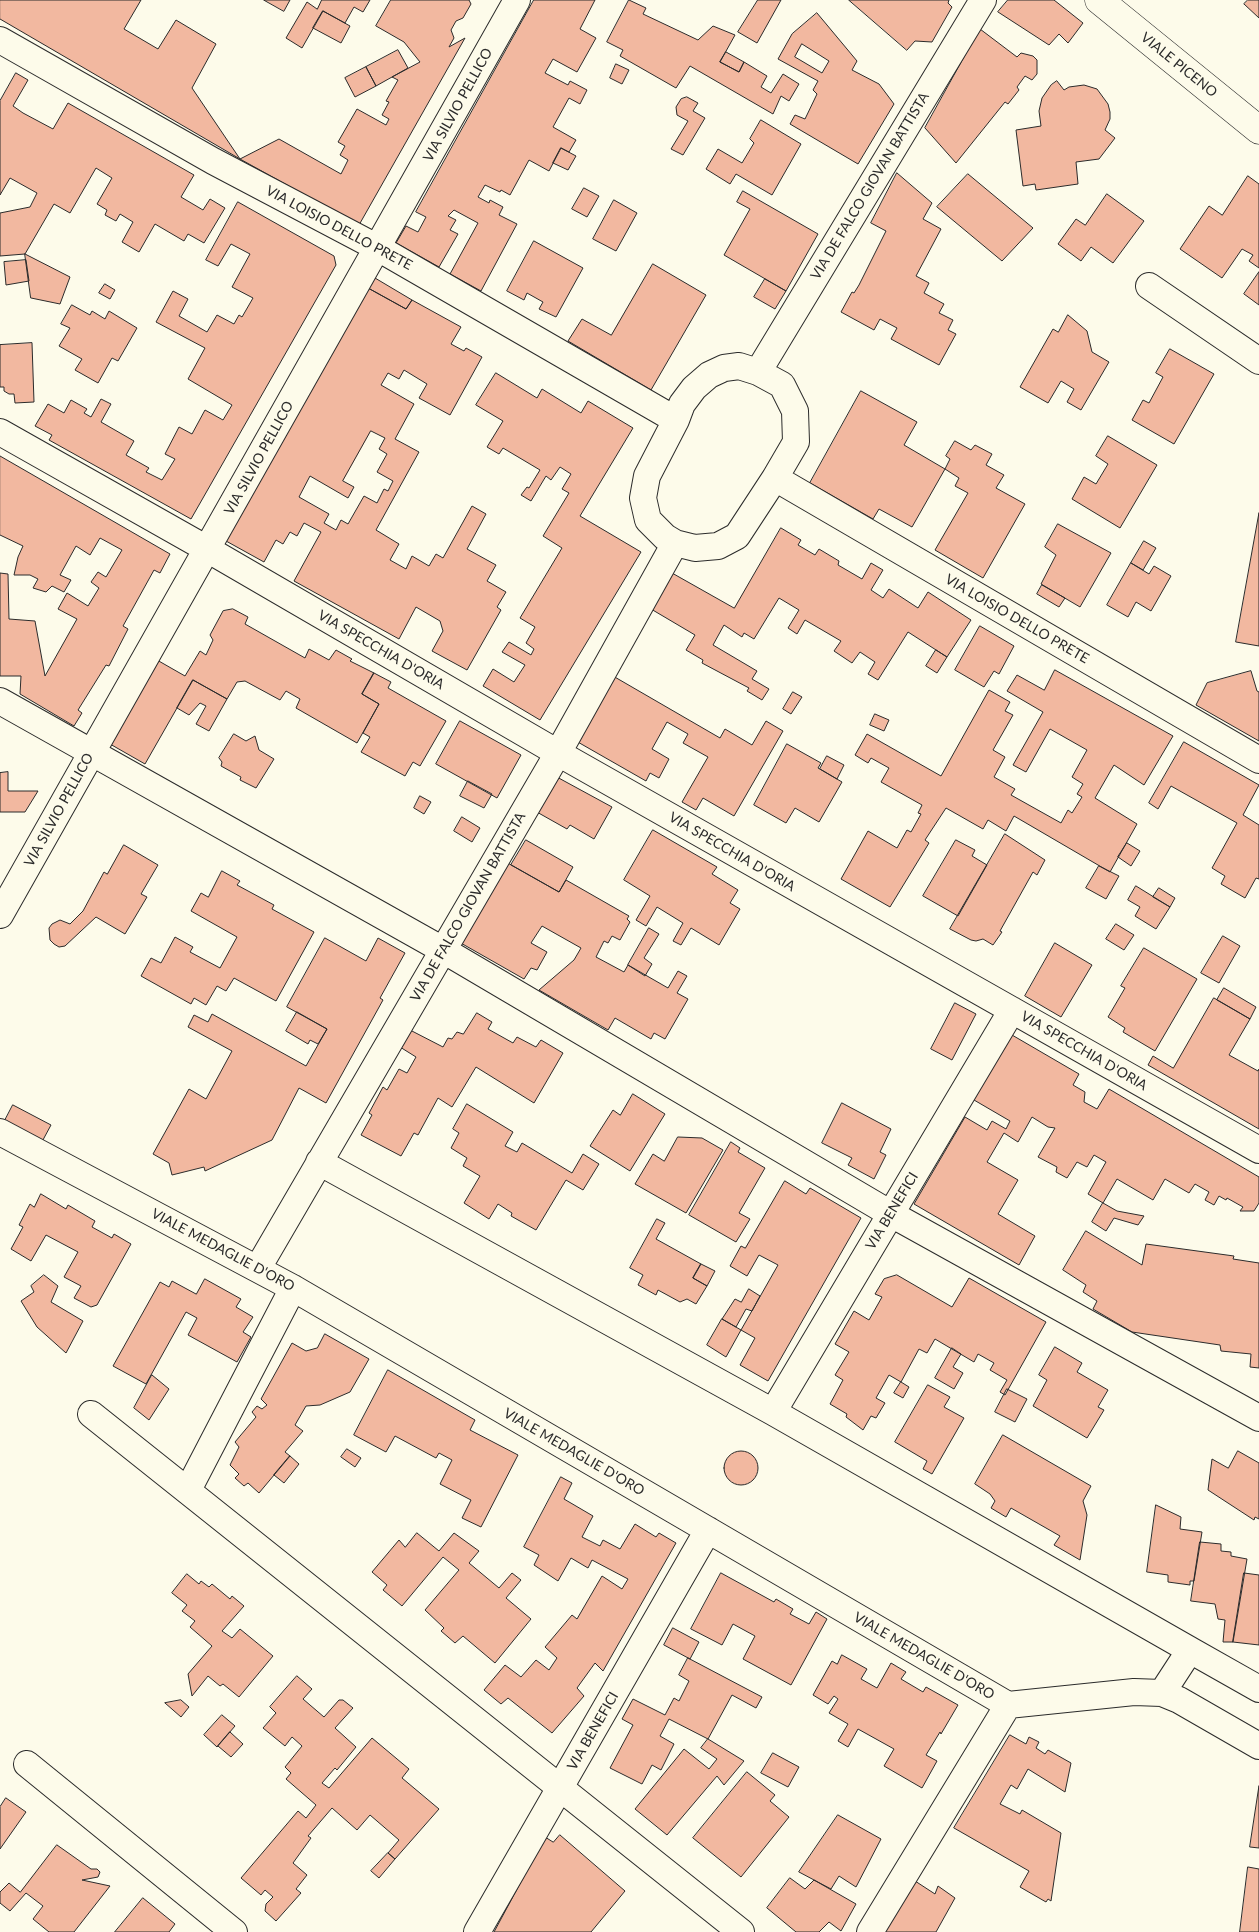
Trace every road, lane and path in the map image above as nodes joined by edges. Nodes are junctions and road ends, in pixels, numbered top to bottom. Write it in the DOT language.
graph roads {
  1 [pos="518,0"];
  2 [pos="983,0"];
  3 [pos="1099,0"];
  4 [pos="0,40"];
  5 [pos="1259,130"];
  6 [pos="378,248"];
  7 [pos="1149,286"];
  8 [pos="1259,361"];
  9 [pos="758,372"];
  10 [pos="676,420"];
  11 [pos="0,432"];
  12 [pos="775,478"];
  13 [pos="675,543"];
  14 [pos="207,549"];
  15 [pos="0,701"];
  16 [pos="558,753"];
  17 [pos="91,754"];
  18 [pos="1259,760"];
  19 [pos="9,881"];
  20 [pos="0,915"];
  21 [pos="443,950"];
  22 [pos="1012,1010"];
  23 [pos="0,1132"];
  24 [pos="1259,1150"];
  25 [pos="319,1162"];
  26 [pos="891,1214"];
  27 [pos="258,1268"];
  28 [pos="293,1288"];
  29 [pos="773,1412"];
  30 [pos="91,1414"];
  31 [pos="1259,1418"];
  32 [pos="188,1490"];
  33 [pos="708,1530"];
  34 [pos="1190,1650"];
  35 [pos="1259,1689"];
  36 [pos="1162,1693"];
  37 [pos="1008,1705"];
  38 [pos="1259,1746"];
  39 [pos="27,1764"];
  40 [pos="560,1788"];
  41 [pos="234,1932"];
  42 [pos="477,1932"];
  43 [pos="741,1932"];
  44 [pos="870,1932"];
  1 -- 6 [label="street, VIA SILVIO PELLICO"];
  2 -- 9 [label="street, VIA DE FALCO GIOVAN BATTISTA"];
  3 -- 5 [label="main road, VIALE PICENO"];
  4 -- 6 [label="street, VIA LOISIO DELLO PRETE"];
  6 -- 10 [label="street, VIA LOISIO DELLO PRETE"];
  6 -- 14 [label="street, VIA SILVIO PELLICO"];
  7 -- 8 [label="street"];
  9 -- 10 [label="street"];
  9 -- 12 [label="street"];
  10 -- 13 [label="street"];
  11 -- 14 [label="street, VIA SPECCHIA D'ORIA"];
  12 -- 13 [label="street"];
  12 -- 18 [label="street, VIA LOISIO DELLO PRETE"];
  13 -- 16 [label="street, VIA DE FALCO GIOVAN BATTISTA"];
  14 -- 16 [label="street, VIA SPECCHIA D'ORIA"];
  14 -- 17 [label="street, VIA SILVIO PELLICO"];
  15 -- 17 [label="street"];
  16 -- 21 [label="street, VIA DE FALCO GIOVAN BATTISTA"];
  16 -- 22 [label="street, VIA SPECCHIA D'ORIA"];
  17 -- 19 [label="street, VIA SILVIO PELLICO"];
  17 -- 21 [label="street"];
  19 -- 20 [label="street, VIA SILVIO PELLICO"];
  21 -- 25 [label="street, VIA DE FALCO GIOVAN BATTISTA"];
  21 -- 26 [label="street"];
  22 -- 24 [label="street, VIA SPECCHIA D'ORIA"];
  22 -- 26 [label="street, VIA BENEFICI"];
  23 -- 27 [label="street, VIALE MEDAGLIE D'ORO"];
  25 -- 27 [label="street, VIA DE FALCO GIOVAN BATTISTA"];
  25 -- 29 [label="street"];
  26 -- 29 [label="street, VIA BENEFICI"];
  26 -- 31 [label="street"];
  27 -- 28 [label="street, VIALE MEDAGLIE D'ORO"];
  28 -- 32 [label="street"];
  28 -- 33 [label="street, VIALE MEDAGLIE D'ORO"];
  29 -- 34 [label="street"];
  30 -- 32 [label="street"];
  32 -- 40 [label="street"];
  33 -- 37 [label="street, VIALE MEDAGLIE D'ORO"];
  33 -- 40 [label="street, VIA BENEFICI"];
  34 -- 35 [label="street"];
  34 -- 36 [label="street"];
  36 -- 37 [label="street, VIALE MEDAGLIE D'ORO"];
  36 -- 38 [label="street, VIALE MEDAGLIE D'ORO"];
  37 -- 44 [label="street"];
  39 -- 41 [label="street"];
  40 -- 42 [label="street, VIA BENEFICI"];
  40 -- 43 [label="street"];
}
